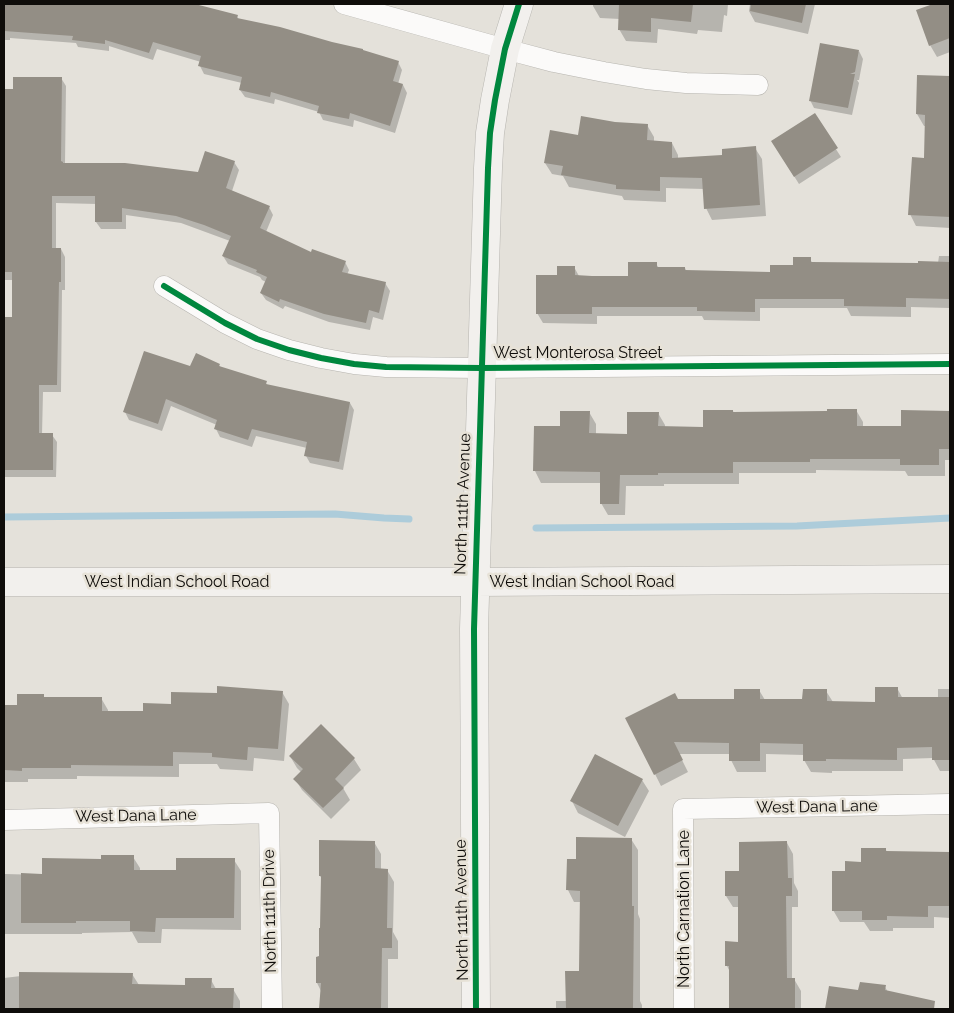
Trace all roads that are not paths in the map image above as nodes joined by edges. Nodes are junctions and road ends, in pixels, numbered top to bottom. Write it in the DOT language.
graph roads {
  1 [pos="344,4"];
  2 [pos="519,4"];
  3 [pos="505,49"];
  4 [pos="758,85"];
  5 [pos="164,286"];
  6 [pos="950,364"];
  7 [pos="481,368"];
  8 [pos="950,579"];
  9 [pos="4,582"];
  10 [pos="475,582"];
  11 [pos="950,804"];
  12 [pos="683,810"];
  13 [pos="269,813"];
  14 [pos="4,820"];
  15 [pos="272,1009"];
  16 [pos="476,1009"];
  17 [pos="684,1009"];
  1 -- 3 [label="street"];
  2 -- 3 [label="street, North 111th Avenue"];
  3 -- 4 [label="street"];
  3 -- 7 [label="street, North 111th Avenue"];
  5 -- 7 [label="street, West Monterosa Street"];
  6 -- 7 [label="street, West Monterosa Street"];
  7 -- 10 [label="street, North 111th Avenue"];
  8 -- 10 [label="street, West Indian School Road"];
  9 -- 10 [label="street, West Indian School Road"];
  10 -- 16 [label="street, North 111th Avenue"];
  11 -- 12 [label="street, West Dana Lane"];
  12 -- 17 [label="street, North Carnation Lane"];
  13 -- 14 [label="street, West Dana Lane"];
  13 -- 15 [label="street, North 111th Drive"];
}
